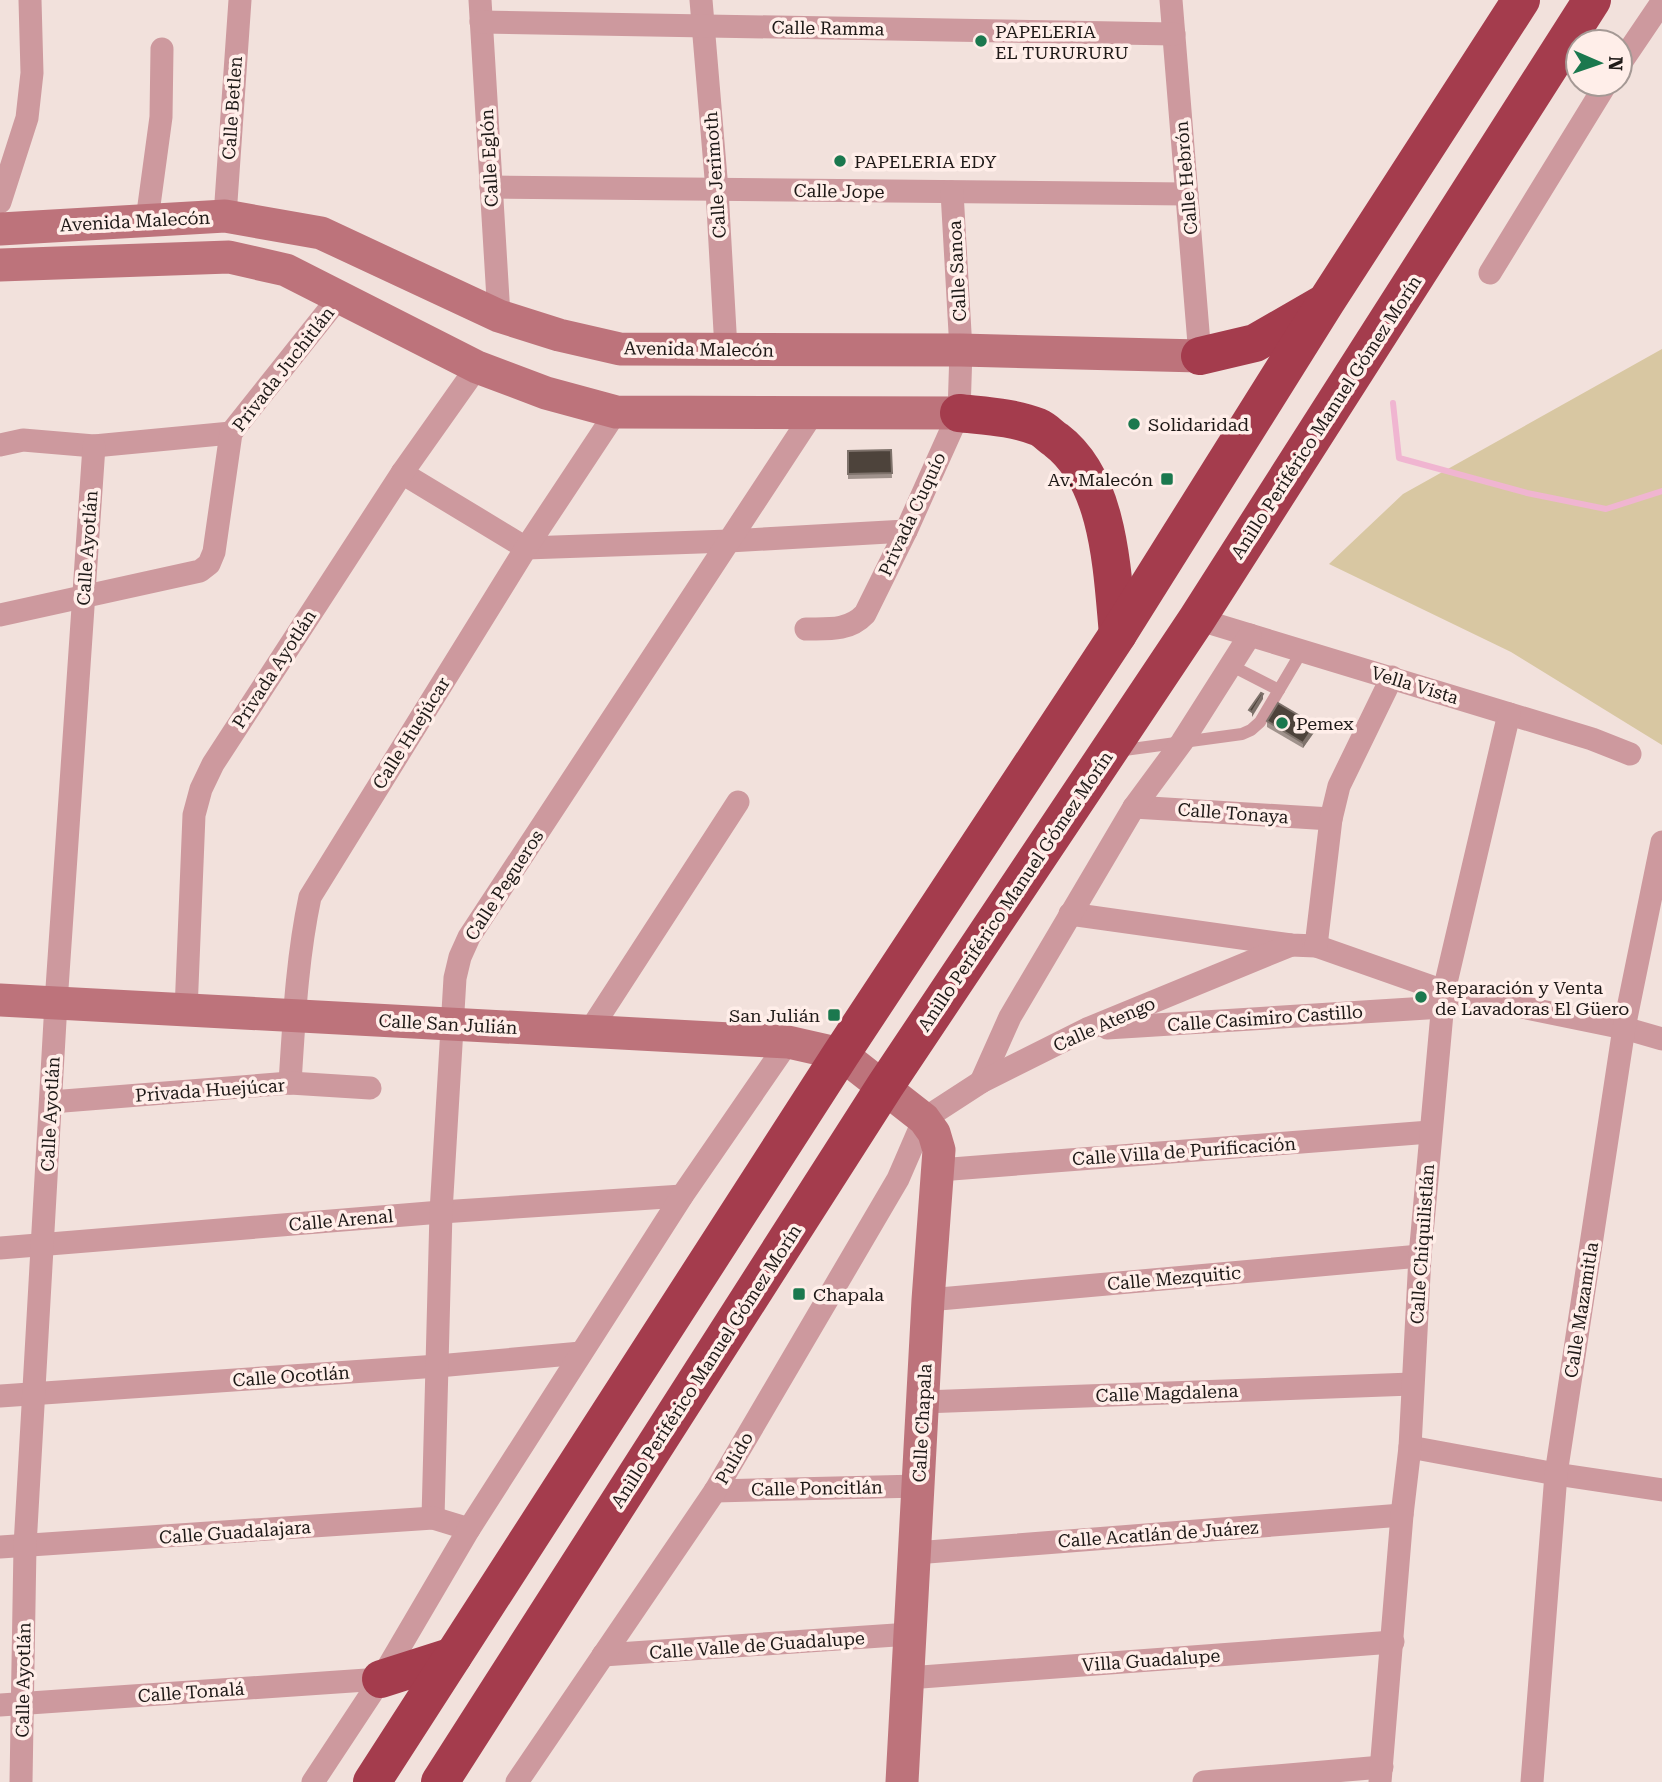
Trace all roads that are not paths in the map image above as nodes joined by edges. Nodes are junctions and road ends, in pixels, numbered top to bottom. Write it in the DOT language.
graph roads {
  1 [pos="30,0"];
  2 [pos="240,0"];
  3 [pos="701,0"];
  4 [pos="1171,0"];
  5 [pos="1521,0"];
  6 [pos="1592,0"];
  7 [pos="1662,2"];
  8 [pos="481,11"];
  9 [pos="703,26"];
  10 [pos="1174,34"];
  11 [pos="1634,43"];
  12 [pos="162,49"];
  13 [pos="1597,98"];
  14 [pos="491,187"];
  15 [pos="717,190"];
  16 [pos="952,192"];
  17 [pos="1187,194"];
  18 [pos="0,202"];
  19 [pos="225,216"];
  20 [pos="0,219"];
  21 [pos="147,220"];
  22 [pos="97,222"];
  23 [pos="0,229"];
  24 [pos="0,265"];
  25 [pos="1490,273"];
  26 [pos="340,296"];
  27 [pos="1326,302"];
  28 [pos="499,316"];
  29 [pos="726,349"];
  30 [pos="961,350"];
  31 [pos="1200,356"];
  32 [pos="477,367"];
  33 [pos="616,412"];
  34 [pos="813,413"];
  35 [pos="959,413"];
  36 [pos="231,433"];
  37 [pos="0,445"];
  38 [pos="94,446"];
  39 [pos="402,473"];
  40 [pos="906,531"];
  41 [pos="729,541"];
  42 [pos="526,548"];
  43 [pos="84,595"];
  44 [pos="0,615"];
  45 [pos="1197,619"];
  46 [pos="806,629"];
  47 [pos="1118,634"];
  48 [pos="1250,635"];
  49 [pos="1301,651"];
  50 [pos="1230,665"];
  51 [pos="1392,677"];
  52 [pos="1279,690"];
  53 [pos="1510,714"];
  54 [pos="1182,742"];
  55 [pos="1108,752"];
  56 [pos="1630,754"];
  57 [pos="738,802"];
  58 [pos="1135,807"];
  59 [pos="1331,820"];
  60 [pos="1662,842"];
  61 [pos="1070,914"];
  62 [pos="1291,945"];
  63 [pos="1315,946"];
  64 [pos="1444,999"];
  65 [pos="0,1000"];
  66 [pos="56,1003"];
  67 [pos="186,1011"];
  68 [pos="294,1017"];
  69 [pos="453,1024"];
  70 [pos="1625,1028"];
  71 [pos="1087,1029"];
  72 [pos="589,1032"];
  73 [pos="1662,1039"];
  74 [pos="788,1042"];
  75 [pos="841,1054"];
  76 [pos="981,1082"];
  77 [pos="290,1083"];
  78 [pos="885,1086"];
  79 [pos="370,1088"];
  80 [pos="51,1102"];
  81 [pos="925,1119"];
  82 [pos="1430,1132"];
  83 [pos="939,1171"];
  84 [pos="682,1196"];
  85 [pos="441,1212"];
  86 [pos="43,1245"];
  87 [pos="0,1248"];
  88 [pos="1420,1256"];
  89 [pos="928,1300"];
  90 [pos="582,1353"];
  91 [pos="438,1366"];
  92 [pos="1412,1384"];
  93 [pos="35,1393"];
  94 [pos="0,1396"];
  95 [pos="923,1402"];
  96 [pos="1410,1447"];
  97 [pos="1556,1474"];
  98 [pos="919,1486"];
  99 [pos="1662,1490"];
  100 [pos="715,1491"];
  101 [pos="1402,1516"];
  102 [pos="433,1518"];
  103 [pos="468,1529"];
  104 [pos="25,1546"];
  105 [pos="0,1547"];
  106 [pos="915,1553"];
  107 [pos="910,1634"];
  108 [pos="1393,1642"];
  109 [pos="603,1655"];
  110 [pos="453,1656"];
  111 [pos="908,1678"];
  112 [pos="381,1679"];
  113 [pos="23,1703"];
  114 [pos="0,1705"];
  115 [pos="1381,1774"];
  116 [pos="21,1782"];
  117 [pos="313,1782"];
  118 [pos="372,1782"];
  119 [pos="440,1782"];
  120 [pos="517,1782"];
  121 [pos="901,1782"];
  122 [pos="1204,1782"];
  123 [pos="1532,1782"];
  1 -- 18 [label="street"];
  2 -- 19 [label="street, Calle Betlen"];
  3 -- 9 [label="street, Calle Jerimoth"];
  4 -- 10 [label="street, Calle Hebrón"];
  5 -- 27 [label="highway"];
  6 -- 45 [label="highway, Anillo Periférico Manuel Gómez Morín"];
  7 -- 11 [label="street"];
  8 -- 9 [label="street, Calle Ramma"];
  8 -- 14 [label="street, Calle Eglón"];
  9 -- 10 [label="street, Calle Ramma"];
  9 -- 15 [label="street, Calle Jerimoth"];
  10 -- 17 [label="street, Calle Hebrón"];
  12 -- 21 [label="street"];
  13 -- 25 [label="street"];
  14 -- 15 [label="street, Calle Jope"];
  14 -- 28 [label="street, Calle Eglón"];
  15 -- 16 [label="street, Calle Jope"];
  15 -- 29 [label="street, Calle Jerimoth"];
  16 -- 17 [label="street, Calle Jope"];
  16 -- 30 [label="street, Calle Sanoa"];
  17 -- 31 [label="street, Calle Hebrón"];
  19 -- 21 [label="main road, Avenida Malecón"];
  19 -- 28 [label="main road, Avenida Malecón"];
  20 -- 22 [label="street"];
  21 -- 22 [label="main road, Avenida Malecón"];
  22 -- 23 [label="main road, Avenida Malecón"];
  24 -- 26 [label="main road"];
  26 -- 32 [label="main road"];
  26 -- 36 [label="street, Privada Juchitlán"];
  27 -- 31 [label="highway, Avenida Malecón"];
  27 -- 47 [label="highway"];
  28 -- 29 [label="main road, Avenida Malecón"];
  29 -- 30 [label="main road, Avenida Malecón"];
  30 -- 31 [label="main road, Avenida Malecón"];
  30 -- 35 [label="street, Privada Cuquío"];
  32 -- 33 [label="main road"];
  32 -- 39 [label="street, Privada Ayotlán"];
  33 -- 34 [label="main road"];
  33 -- 42 [label="street, Calle Huejúcar"];
  34 -- 35 [label="main road"];
  34 -- 41 [label="street, Calle Pegueros"];
  35 -- 40 [label="street, Privada Cuquío"];
  35 -- 47 [label="highway"];
  36 -- 38 [label="street"];
  36 -- 43 [label="street, Privada Juchitlán"];
  37 -- 38 [label="street"];
  38 -- 43 [label="street, Calle Ayotlán"];
  39 -- 42 [label="street"];
  39 -- 67 [label="street, Privada Ayotlán"];
  40 -- 41 [label="street"];
  40 -- 46 [label="street, Privada Cuquío"];
  41 -- 42 [label="street"];
  41 -- 69 [label="street, Calle Pegueros"];
  42 -- 68 [label="street, Calle Huejúcar"];
  43 -- 44 [label="street"];
  43 -- 66 [label="street, Calle Ayotlán"];
  45 -- 48 [label="street, Vella Vista"];
  45 -- 55 [label="highway, Anillo Periférico Manuel Gómez Morín"];
  47 -- 75 [label="highway"];
  48 -- 49 [label="street, Vella Vista"];
  48 -- 50 [label="street"];
  49 -- 51 [label="street, Vella Vista"];
  49 -- 52 [label="lane"];
  50 -- 52 [label="lane"];
  50 -- 54 [label="street"];
  51 -- 53 [label="street, Vella Vista"];
  51 -- 59 [label="street"];
  52 -- 54 [label="lane"];
  53 -- 56 [label="street, Vella Vista"];
  53 -- 64 [label="street, Calle Chiquilistlán"];
  54 -- 55 [label="lane"];
  54 -- 58 [label="street"];
  55 -- 78 [label="highway, Anillo Periférico Manuel Gómez Morín"];
  57 -- 72 [label="street"];
  58 -- 59 [label="street, Calle Tonaya"];
  58 -- 61 [label="street"];
  59 -- 63 [label="street"];
  60 -- 70 [label="street, Calle Mazamitla"];
  61 -- 62 [label="street"];
  61 -- 76 [label="street"];
  62 -- 63 [label="street"];
  62 -- 71 [label="street, Calle Atengo"];
  63 -- 64 [label="street"];
  64 -- 70 [label="street"];
  64 -- 71 [label="street, Calle Casimiro Castillo"];
  64 -- 82 [label="street, Calle Chiquilistlán"];
  65 -- 66 [label="main road, Calle San Julián"];
  66 -- 67 [label="main road, Calle San Julián"];
  66 -- 80 [label="street, Calle Ayotlán"];
  67 -- 68 [label="main road, Calle San Julián"];
  68 -- 69 [label="main road, Calle San Julián"];
  68 -- 77 [label="street, Calle Huejúcar"];
  69 -- 72 [label="main road, Calle San Julián"];
  69 -- 85 [label="street, Calle Pegueros"];
  70 -- 73 [label="street"];
  70 -- 97 [label="street, Calle Mazamitla"];
  71 -- 76 [label="street, Calle Atengo"];
  72 -- 74 [label="main road, Calle San Julián"];
  74 -- 75 [label="main road, Calle San Julián"];
  74 -- 84 [label="street"];
  75 -- 78 [label="main road, Calle San Julián"];
  75 -- 110 [label="highway"];
  76 -- 81 [label="street, Calle Atengo"];
  77 -- 79 [label="street, Privada Huejúcar"];
  77 -- 80 [label="street, Privada Huejúcar"];
  78 -- 81 [label="main road, Calle Chapala"];
  78 -- 119 [label="highway, Anillo Periférico Manuel Gómez Morín"];
  80 -- 86 [label="street, Calle Ayotlán"];
  81 -- 83 [label="main road, Calle Chapala"];
  81 -- 100 [label="street, Pulido"];
  82 -- 83 [label="street, Calle Villa de Purificación"];
  82 -- 88 [label="street, Calle Chiquilistlán"];
  83 -- 89 [label="main road, Calle Chapala"];
  84 -- 85 [label="street, Calle Arenal"];
  84 -- 90 [label="street"];
  85 -- 86 [label="street, Calle Arenal"];
  85 -- 91 [label="street, Calle Pegueros"];
  86 -- 87 [label="street, Calle Arenal"];
  86 -- 93 [label="street, Calle Ayotlán"];
  88 -- 89 [label="street, Calle Mezquitic"];
  88 -- 92 [label="street, Calle Chiquilistlán"];
  89 -- 95 [label="main road, Calle Chapala"];
  90 -- 91 [label="street, Calle Ocotlán"];
  90 -- 103 [label="street"];
  91 -- 93 [label="street, Calle Ocotlán"];
  91 -- 102 [label="street, Calle Pegueros"];
  92 -- 95 [label="street, Calle Magdalena"];
  92 -- 96 [label="street, Calle Chiquilistlán"];
  93 -- 94 [label="street, Calle Ocotlán"];
  93 -- 104 [label="street, Calle Ayotlán"];
  95 -- 98 [label="main road, Calle Chapala"];
  96 -- 97 [label="street"];
  96 -- 101 [label="street, Calle Chiquilistlán"];
  97 -- 99 [label="street"];
  97 -- 123 [label="street, Calle Mazamitla"];
  98 -- 100 [label="street, Calle Poncitlán"];
  98 -- 106 [label="main road, Calle Chapala"];
  100 -- 109 [label="street, Pulido"];
  101 -- 106 [label="street, Calle Acatlán de Juárez"];
  101 -- 108 [label="street, Calle Chiquilistlán"];
  102 -- 103 [label="street, Calle Guadalajara"];
  102 -- 104 [label="street, Calle Guadalajara"];
  103 -- 112 [label="street"];
  104 -- 105 [label="street, Calle Guadalajara"];
  104 -- 113 [label="street, Calle Ayotlán"];
  106 -- 107 [label="main road, Calle Chapala"];
  107 -- 109 [label="street, Calle Valle de Guadalupe"];
  107 -- 111 [label="main road, Calle Chapala"];
  108 -- 111 [label="street, Villa Guadalupe"];
  108 -- 115 [label="street, Calle Chiquilistlán"];
  109 -- 120 [label="street, Pulido"];
  110 -- 112 [label="highway"];
  110 -- 118 [label="highway"];
  111 -- 121 [label="main road, Calle Chapala"];
  112 -- 113 [label="street, Calle Tonalá"];
  112 -- 117 [label="street"];
  113 -- 114 [label="street, Calle Tonalá"];
  113 -- 116 [label="street, Calle Ayotlán"];
  115 -- 122 [label="street"];
}
